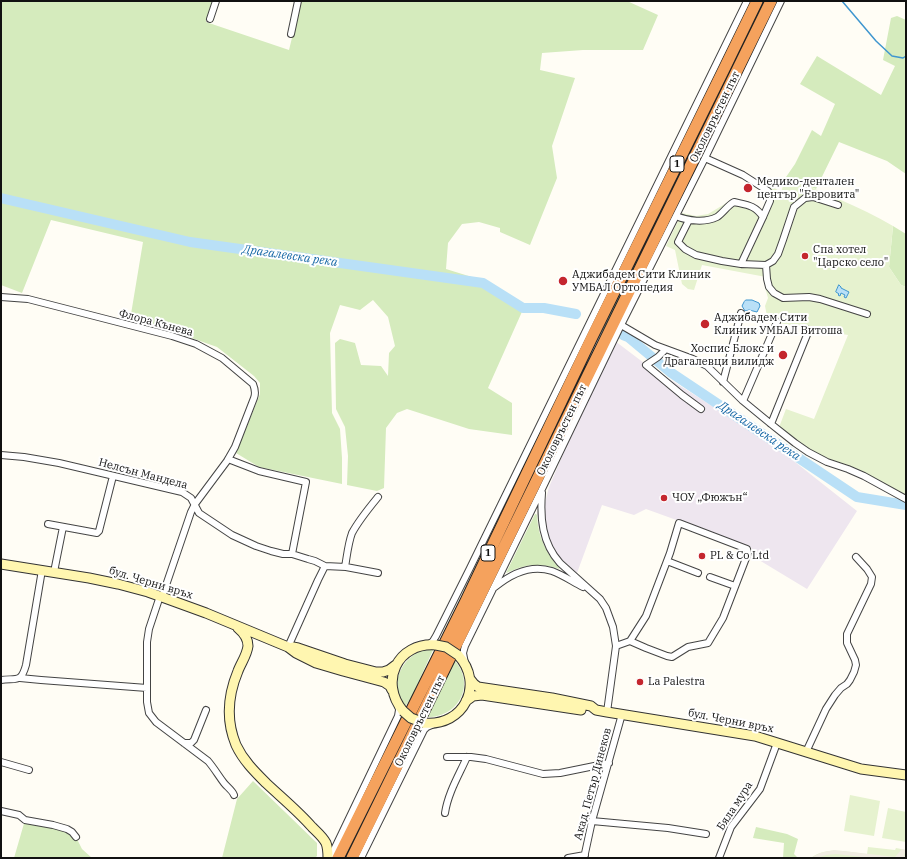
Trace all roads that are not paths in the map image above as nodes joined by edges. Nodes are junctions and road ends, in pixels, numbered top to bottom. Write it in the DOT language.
graph roads {
  1 [pos="216,1"];
  2 [pos="298,1"];
  3 [pos="747,1"];
  4 [pos="756,1"];
  5 [pos="771,1"];
  6 [pos="781,1"];
  7 [pos="210,18"];
  8 [pos="291,34"];
  9 [pos="705,158"];
  10 [pos="838,205"];
  11 [pos="676,216"];
  12 [pos="763,217"];
  13 [pos="689,220"];
  14 [pos="741,264"];
  15 [pos="766,265"];
  16 [pos="636,276"];
  17 [pos="1,297"];
  18 [pos="741,314"];
  19 [pos="867,314"];
  20 [pos="777,322"];
  21 [pos="621,325"];
  22 [pos="809,330"];
  23 [pos="591,339"];
  24 [pos="665,350"];
  25 [pos="567,371"];
  26 [pos="723,382"];
  27 [pos="558,388"];
  28 [pos="584,400"];
  29 [pos="743,401"];
  30 [pos="702,409"];
  31 [pos="550,424"];
  32 [pos="770,424"];
  33 [pos="561,433"];
  34 [pos="1,455"];
  35 [pos="228,458"];
  36 [pos="113,476"];
  37 [pos="542,489"];
  38 [pos="378,497"];
  39 [pos="906,499"];
  40 [pos="195,504"];
  41 [pos="48,524"];
  42 [pos="64,527"];
  43 [pos="292,554"];
  44 [pos="856,557"];
  45 [pos="667,561"];
  46 [pos="1,564"];
  47 [pos="325,566"];
  48 [pos="345,567"];
  49 [pos="42,570"];
  50 [pos="54,572"];
  51 [pos="378,573"];
  52 [pos="698,573"];
  53 [pos="710,577"];
  54 [pos="735,586"];
  55 [pos="492,590"];
  56 [pos="591,592"];
  57 [pos="161,596"];
  58 [pos="234,625"];
  59 [pos="630,641"];
  60 [pos="432,645"];
  61 [pos="616,646"];
  62 [pos="288,647"];
  63 [pos="397,664"];
  64 [pos="465,664"];
  65 [pos="20,678"];
  66 [pos="470,679"];
  67 [pos="1,680"];
  68 [pos="147,688"];
  69 [pos="392,690"];
  70 [pos="466,701"];
  71 [pos="400,708"];
  72 [pos="206,710"];
  73 [pos="596,710"];
  74 [pos="607,712"];
  75 [pos="622,714"];
  76 [pos="436,723"];
  77 [pos="184,743"];
  78 [pos="777,743"];
  79 [pos="806,752"];
  80 [pos="447,757"];
  81 [pos="467,757"];
  82 [pos="1,762"];
  83 [pos="609,763"];
  84 [pos="29,770"];
  85 [pos="906,775"];
  86 [pos="234,795"];
  87 [pos="1,811"];
  88 [pos="445,813"];
  89 [pos="592,821"];
  90 [pos="706,834"];
  91 [pos="76,837"];
  92 [pos="584,856"];
  93 [pos="329,858"];
  94 [pos="338,858"];
  95 [pos="352,858"];
  96 [pos="361,858"];
  97 [pos="568,858"];
  98 [pos="719,858"];
  1 -- 7 [label="street"];
  2 -- 8 [label="street"];
  3 -- 25 [label="street, Околовръстен път"];
  4 -- 23 [label="highway, Околовръстен път / 1"];
  5 -- 16 [label="highway, Околовръстен път / 1"];
  6 -- 9 [label="street, Околовръстен път"];
  9 -- 11 [label="street, Околовръстен път"];
  9 -- 12 [label="street"];
  10 -- 15 [label="street"];
  11 -- 13 [label="street"];
  11 -- 21 [label="street, Околовръстен път"];
  12 -- 13 [label="street"];
  12 -- 14 [label="street"];
  13 -- 14 [label="street"];
  14 -- 15 [label="street"];
  15 -- 19 [label="street"];
  16 -- 21 [label="highway"];
  16 -- 33 [label="highway, Околовръстен път / 1"];
  17 -- 35 [label="street, Флора Кънева"];
  18 -- 26 [label="street"];
  20 -- 29 [label="street"];
  21 -- 24 [label="street"];
  21 -- 28 [label="street, Околовръстен път"];
  22 -- 32 [label="street"];
  23 -- 25 [label="highway"];
  23 -- 31 [label="highway, Околовръстен път / 1"];
  24 -- 26 [label="street"];
  24 -- 30 [label="street"];
  25 -- 27 [label="street, Околовръстен път"];
  26 -- 29 [label="street"];
  27 -- 31 [label="highway"];
  27 -- 60 [label="street, Околовръстен път"];
  28 -- 33 [label="highway"];
  28 -- 37 [label="street, Околовръстен път"];
  29 -- 32 [label="street"];
  31 -- 94 [label="highway, Околовръстен път / 1"];
  32 -- 39 [label="street"];
  33 -- 95 [label="highway, Околовръстен път / 1"];
  34 -- 36 [label="street, Нелсън Мандела"];
  35 -- 40 [label="street, Флора Кънева"];
  35 -- 43 [label="street"];
  36 -- 40 [label="street, Нелсън Мандела"];
  36 -- 42 [label="street"];
  37 -- 55 [label="street, Околовръстен път"];
  37 -- 56 [label="street"];
  38 -- 48 [label="street"];
  40 -- 43 [label="street, Нелсън Мандела"];
  40 -- 57 [label="street, Флора Кънева"];
  41 -- 42 [label="street"];
  42 -- 50 [label="street"];
  43 -- 47 [label="street, Нелсън Мандела"];
  44 -- 79 [label="street"];
  45 -- 52 [label="street"];
  45 -- 54 [label="street"];
  45 -- 59 [label="street"];
  46 -- 49 [label="main road, бул. Черни връх"];
  47 -- 48 [label="street, Нелсън Мандела"];
  47 -- 62 [label="street"];
  48 -- 51 [label="street, Нелсън Мандела"];
  49 -- 50 [label="main road, бул. Черни връх"];
  49 -- 65 [label="street"];
  50 -- 57 [label="main road, бул. Черни връх"];
  53 -- 54 [label="street"];
  54 -- 59 [label="street"];
  55 -- 56 [label="street"];
  55 -- 64 [label="street, Околовръстен път"];
  56 -- 61 [label="street"];
  57 -- 58 [label="main road, бул. Черни връх"];
  57 -- 68 [label="street, Флора Кънева"];
  58 -- 62 [label="main road, бул. Черни връх"];
  58 -- 93 [label="main road"];
  59 -- 61 [label="street"];
  60 -- 63 [label="main road"];
  60 -- 64 [label="main road, bridge"];
  61 -- 74 [label="street"];
  62 -- 63 [label="main road, бул. Черни връх"];
  62 -- 69 [label="main road, бул. Черни връх"];
  63 -- 69 [label="main road"];
  64 -- 66 [label="main road"];
  65 -- 67 [label="street"];
  65 -- 68 [label="street"];
  66 -- 70 [label="main road"];
  66 -- 73 [label="main road, бул. Черни връх"];
  68 -- 77 [label="street, Флора Кънева"];
  69 -- 71 [label="main road"];
  70 -- 73 [label="main road, бул. Черни връх"];
  70 -- 76 [label="main road"];
  71 -- 76 [label="main road, bridge"];
  71 -- 93 [label="street, Околовръстен път"];
  72 -- 77 [label="street"];
  73 -- 74 [label="main road, бул. Черни връх"];
  74 -- 75 [label="main road, бул. Черни връх"];
  75 -- 78 [label="main road, бул. Черни връх"];
  75 -- 83 [label="street, Акад. Петър Динеков"];
  76 -- 96 [label="street, Околовръстен път"];
  77 -- 86 [label="street, Флора Кънева"];
  78 -- 79 [label="main road, бул. Черни връх"];
  78 -- 98 [label="street, Бяла мура"];
  79 -- 85 [label="main road, бул. Черни връх"];
  80 -- 81 [label="street"];
  81 -- 83 [label="street"];
  81 -- 88 [label="street"];
  82 -- 84 [label="street"];
  83 -- 89 [label="street, Акад. Петър Динеков"];
  87 -- 91 [label="street"];
  89 -- 90 [label="street"];
  89 -- 92 [label="street, Акад. Петър Динеков"];
  92 -- 97 [label="street"];
}
